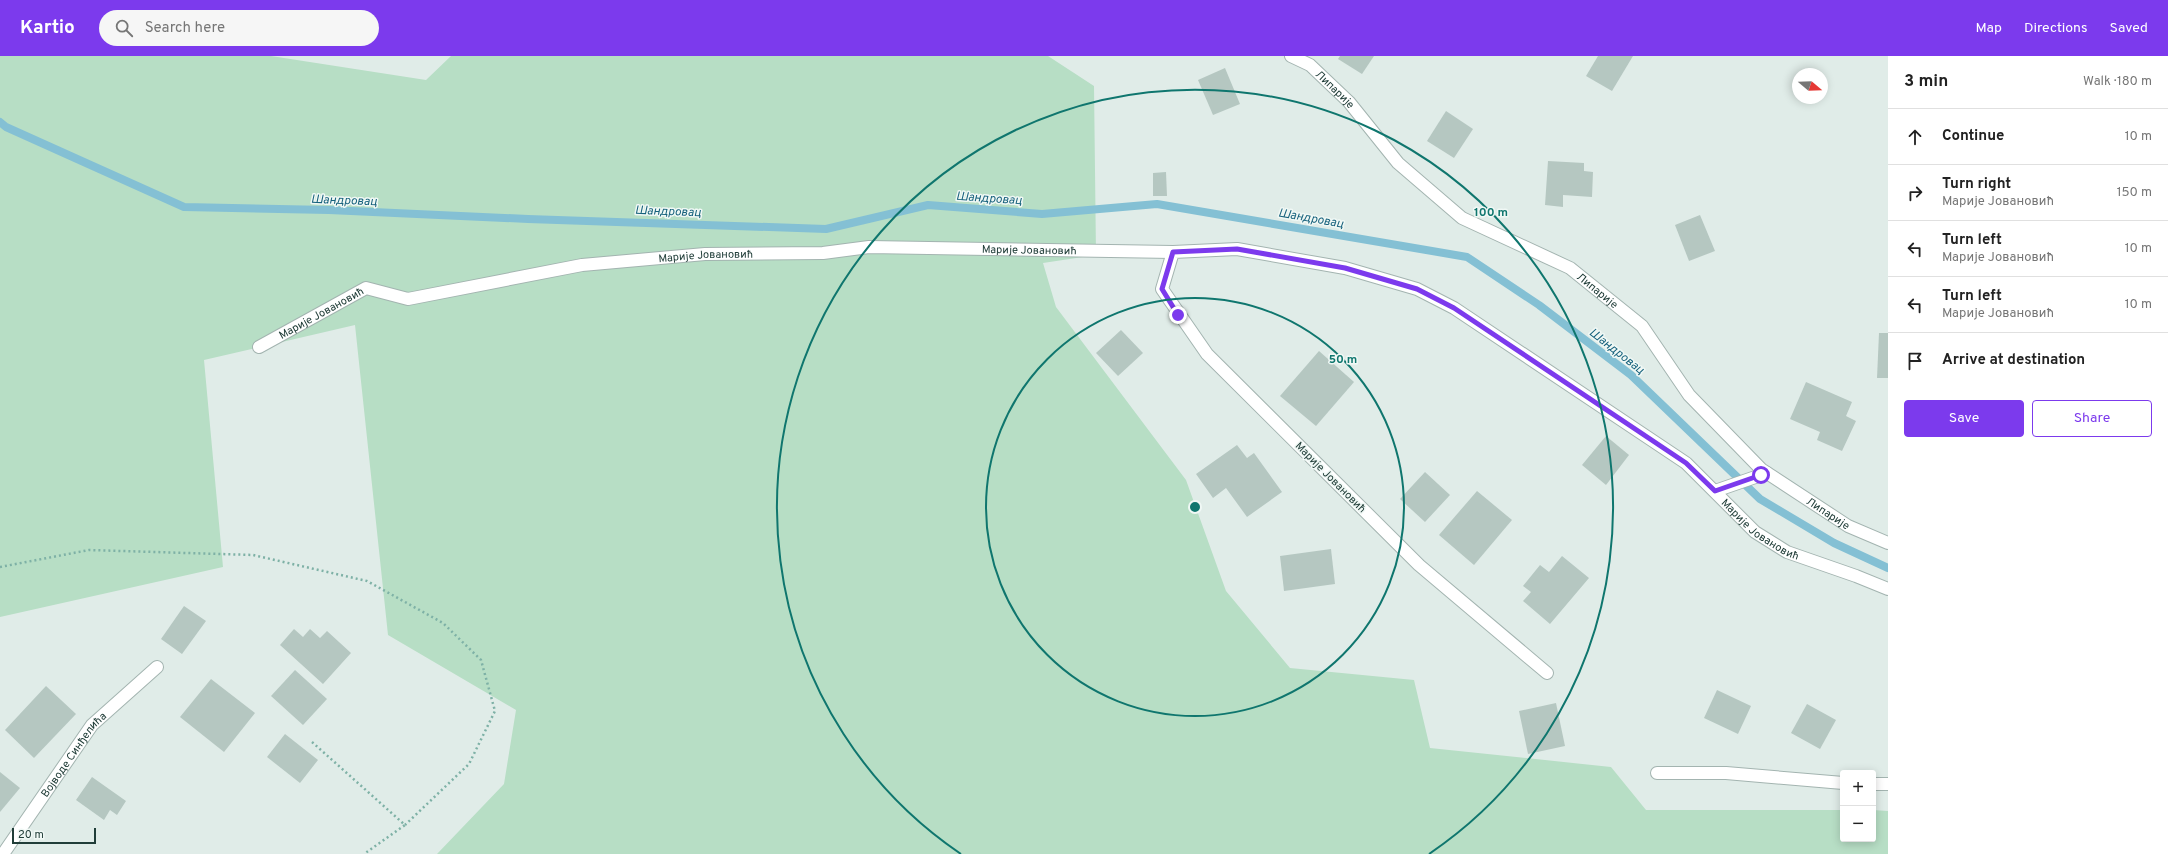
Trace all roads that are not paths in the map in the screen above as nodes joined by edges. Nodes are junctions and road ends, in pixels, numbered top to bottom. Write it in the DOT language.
graph roads {
  1 [pos="1291,56"];
  2 [pos="1173,252"];
  3 [pos="259,347"];
  4 [pos="1764,474"];
  5 [pos="1718,489"];
  6 [pos="1888,543"];
  7 [pos="1888,590"];
  8 [pos="157,667"];
  9 [pos="1547,673"];
  10 [pos="1657,773"];
  11 [pos="1840,783"];
  12 [pos="1876,784"];
  13 [pos="1888,784"];
  14 [pos="3,854"];
  1 -- 4 [label="street, Липарије"];
  2 -- 3 [label="street, Марије Јовановић"];
  2 -- 5 [label="street, Марије Јовановић"];
  2 -- 9 [label="street, Марије Јовановић"];
  4 -- 5 [label="street"];
  4 -- 6 [label="street, Липарије"];
  5 -- 7 [label="street, Марије Јовановић"];
  8 -- 14 [label="street, Војводе Синђелића"];
  10 -- 11 [label="street"];
  12 -- 13 [label="street"];
}
